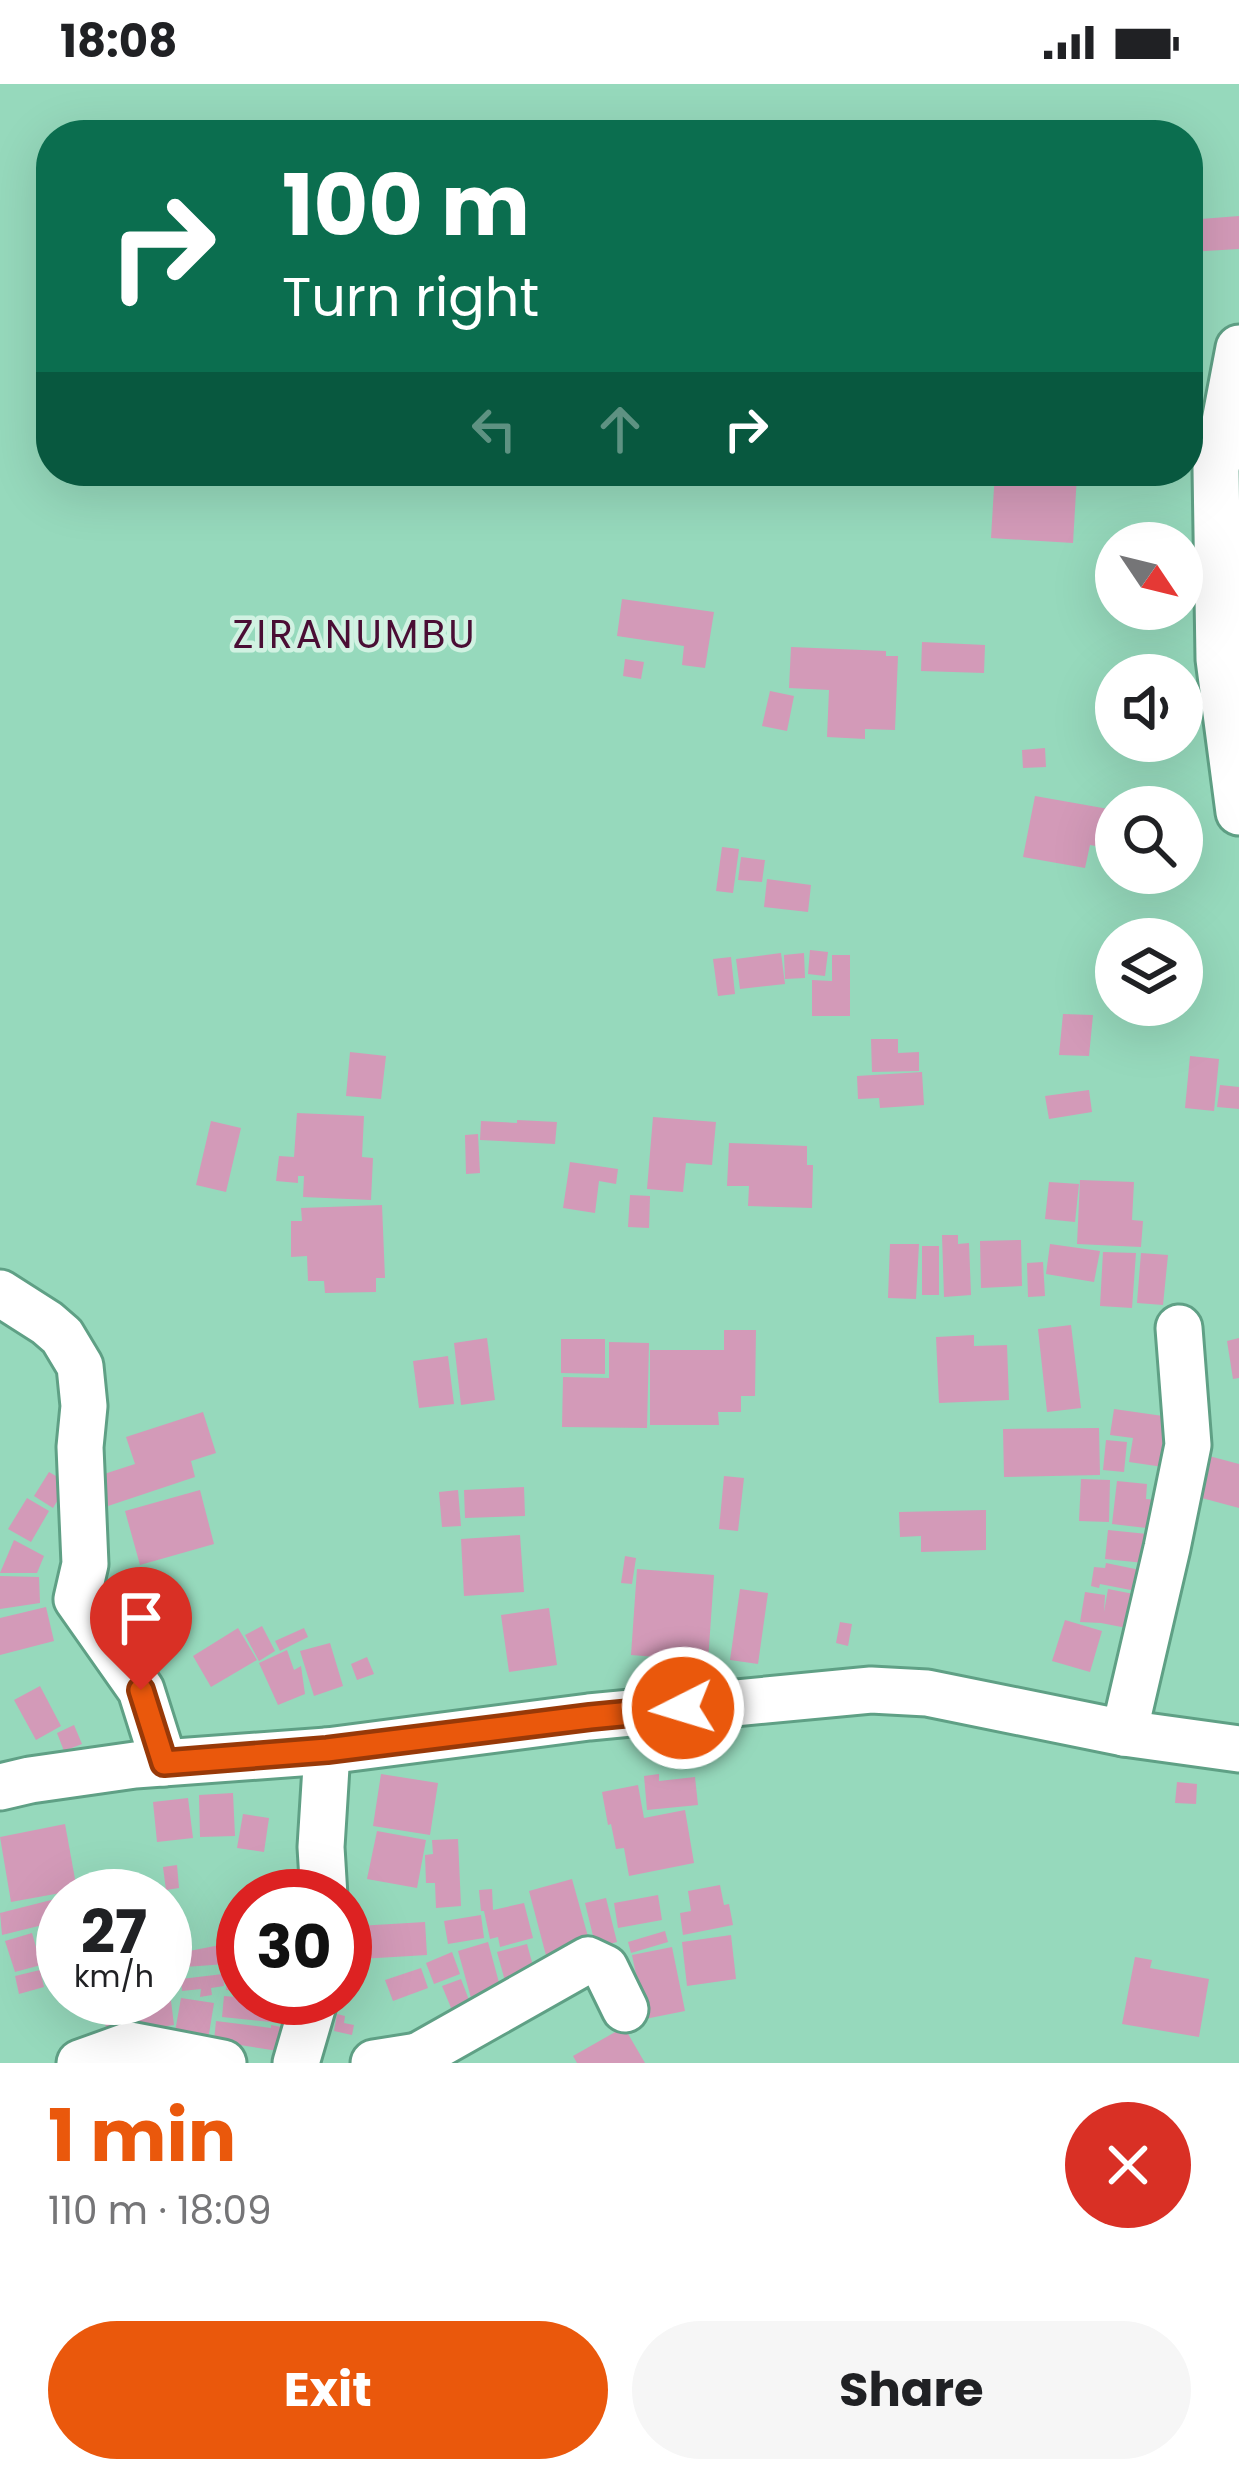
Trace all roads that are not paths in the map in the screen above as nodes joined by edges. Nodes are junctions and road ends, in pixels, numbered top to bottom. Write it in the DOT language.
graph roads {
  1 [pos="1239,348"];
  2 [pos="1239,812"];
  3 [pos="0,1293"];
  4 [pos="1179,1328"];
  5 [pos="1124,1733"];
  6 [pos="1239,1749"];
  7 [pos="327,1750"];
  8 [pos="164,1763"];
  9 [pos="0,1787"];
  10 [pos="322,1869"];
  11 [pos="625,2009"];
  12 [pos="307,2025"];
  13 [pos="422,2059"];
  14 [pos="80,2063"];
  15 [pos="223,2063"];
  16 [pos="296,2063"];
  17 [pos="374,2063"];
  1 -- 2 [label="street"];
  3 -- 8 [label="street"];
  4 -- 5 [label="street"];
  5 -- 6 [label="street"];
  5 -- 7 [label="street"];
  7 -- 8 [label="street"];
  7 -- 10 [label="street"];
  8 -- 9 [label="street"];
  11 -- 13 [label="street"];
  12 -- 16 [label="street"];
  13 -- 17 [label="street"];
  14 -- 15 [label="street"];
}
